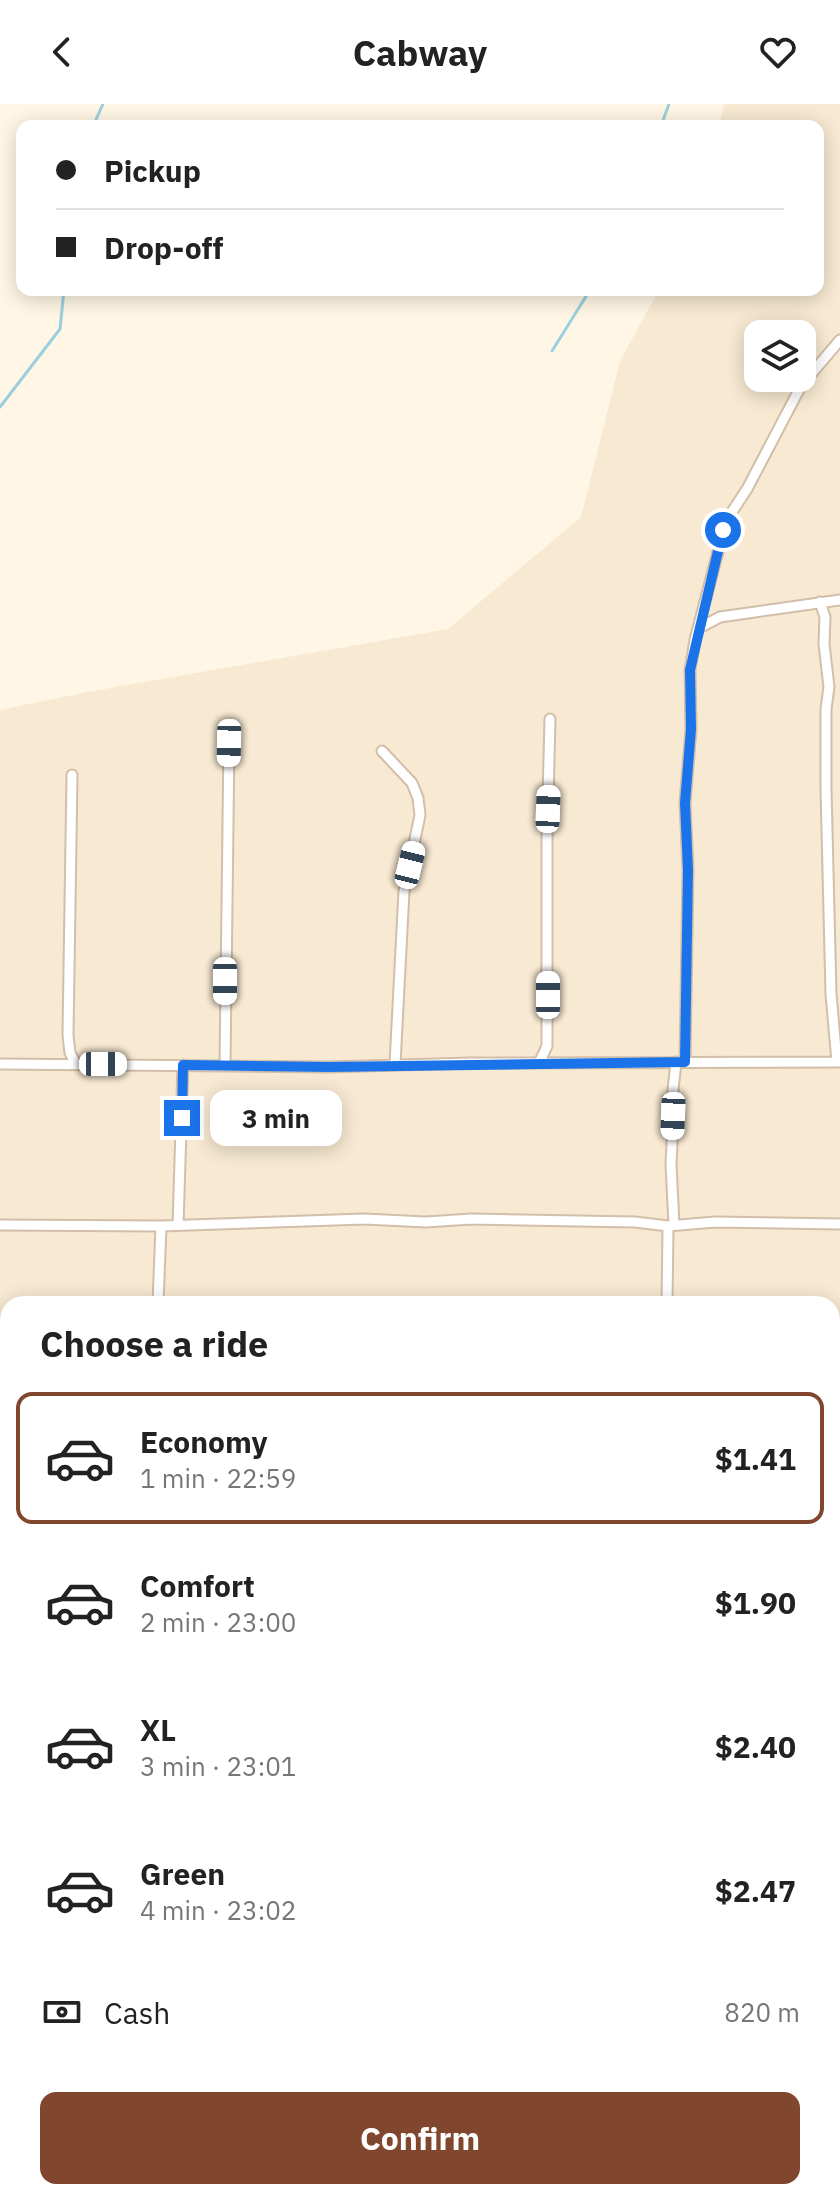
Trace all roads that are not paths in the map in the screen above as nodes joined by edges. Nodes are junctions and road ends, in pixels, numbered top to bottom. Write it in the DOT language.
graph roads {
  1 [pos="840,340"];
  2 [pos="835,350"];
  3 [pos="838,600"];
  4 [pos="820,602"];
  5 [pos="704,605"];
  6 [pos="720,617"];
  7 [pos="825,617"];
  8 [pos="699,628"];
  9 [pos="550,719"];
  10 [pos="229,743"];
  11 [pos="382,751"];
  12 [pos="72,775"];
  13 [pos="547,1046"];
  14 [pos="680,1062"];
  15 [pos="838,1062"];
  16 [pos="539,1063"];
  17 [pos="560,1063"];
  18 [pos="0,1064"];
  19 [pos="76,1064"];
  20 [pos="395,1064"];
  21 [pos="183,1065"];
  22 [pos="225,1065"];
  23 [pos="840,1224"];
  24 [pos="0,1225"];
  25 [pos="178,1225"];
  26 [pos="161,1226"];
  27 [pos="671,1226"];
  28 [pos="158,1296"];
  29 [pos="667,1296"];
  1 -- 2 [label="street"];
  2 -- 5 [label="street"];
  3 -- 4 [label="street"];
  3 -- 7 [label="street"];
  4 -- 6 [label="street"];
  4 -- 7 [label="street"];
  5 -- 6 [label="street"];
  5 -- 8 [label="street"];
  6 -- 8 [label="street"];
  7 -- 15 [label="street"];
  8 -- 14 [label="street"];
  9 -- 13 [label="street"];
  10 -- 22 [label="street"];
  11 -- 20 [label="street"];
  12 -- 19 [label="street"];
  13 -- 16 [label="street"];
  13 -- 17 [label="street"];
  14 -- 15 [label="street"];
  14 -- 17 [label="street"];
  14 -- 27 [label="street"];
  16 -- 17 [label="street"];
  16 -- 20 [label="street"];
  18 -- 19 [label="street"];
  19 -- 21 [label="street"];
  20 -- 22 [label="street"];
  21 -- 22 [label="street"];
  21 -- 25 [label="street"];
  23 -- 27 [label="street"];
  24 -- 26 [label="street"];
  25 -- 26 [label="street"];
  25 -- 27 [label="street"];
  26 -- 28 [label="street"];
  27 -- 29 [label="street"];
}
